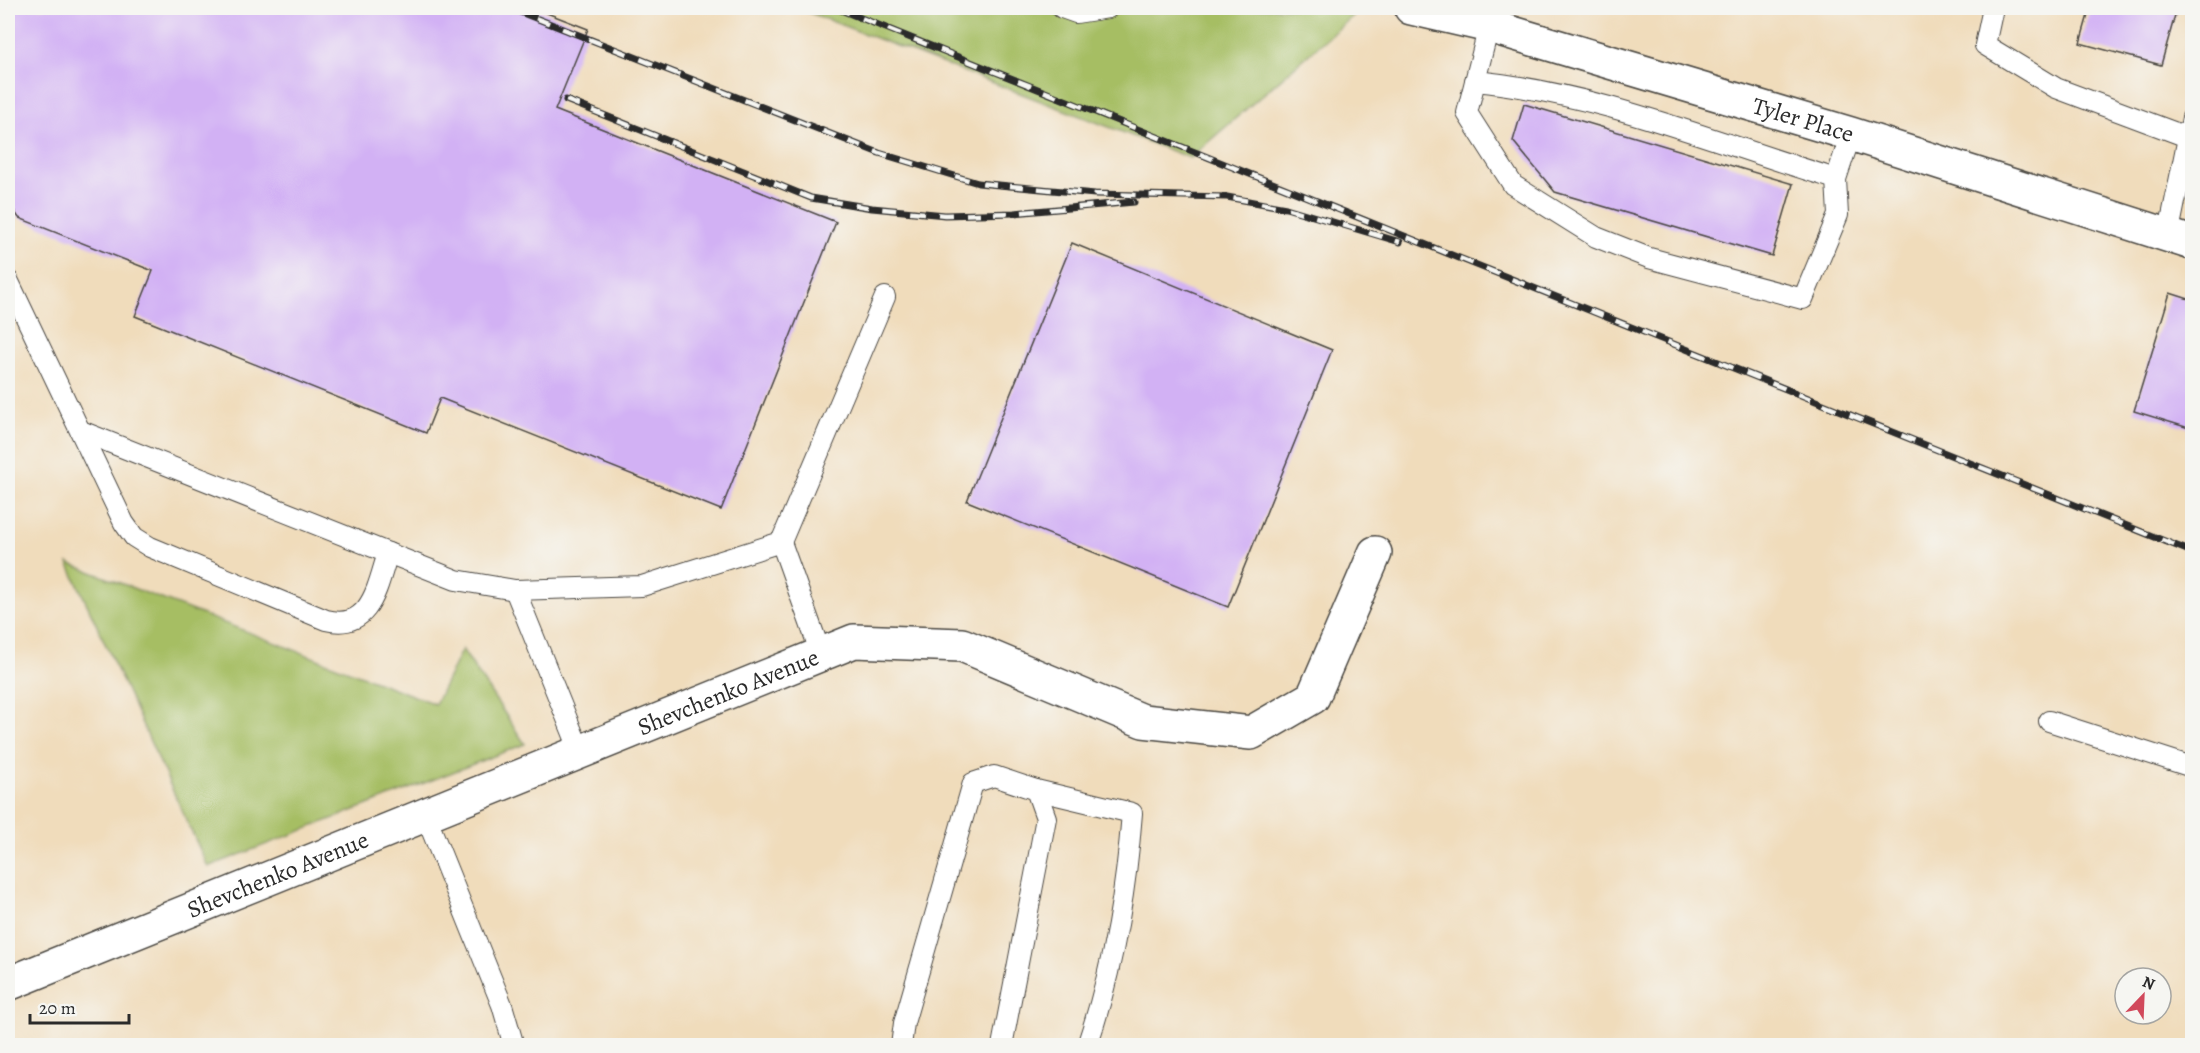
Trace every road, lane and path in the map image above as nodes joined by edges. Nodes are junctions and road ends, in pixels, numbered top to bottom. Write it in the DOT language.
graph roads {
  1 [pos="1062,8"];
  2 [pos="1108,8"];
  3 [pos="1411,8"];
  4 [pos="1993,8"];
  5 [pos="1471,18"];
  6 [pos="1475,81"];
  7 [pos="2193,118"];
  8 [pos="1851,134"];
  9 [pos="2187,137"];
  10 [pos="1836,179"];
  11 [pos="2181,239"];
  12 [pos="8,280"];
  13 [pos="885,297"];
  14 [pos="81,430"];
  15 [pos="781,542"];
  16 [pos="388,553"];
  17 [pos="1375,553"];
  18 [pos="515,590"];
  19 [pos="821,654"];
  20 [pos="2049,721"];
  21 [pos="580,751"];
  22 [pos="2193,767"];
  23 [pos="1036,790"];
  24 [pos="425,814"];
  25 [pos="8,984"];
  26 [pos="514,1046"];
  27 [pos="901,1046"];
  28 [pos="1002,1046"];
  29 [pos="1087,1046"];
  1 -- 2 [label="lane"];
  3 -- 5 [label="street, Tyler Place"];
  4 -- 9 [label="lane"];
  5 -- 6 [label="lane"];
  5 -- 8 [label="street, Tyler Place"];
  6 -- 10 [label="lane"];
  6 -- 10 [label="lane"];
  7 -- 9 [label="lane"];
  8 -- 10 [label="lane"];
  8 -- 11 [label="street, Tyler Place"];
  9 -- 11 [label="lane"];
  12 -- 14 [label="lane"];
  13 -- 15 [label="lane"];
  14 -- 16 [label="lane"];
  14 -- 16 [label="lane"];
  15 -- 18 [label="lane"];
  15 -- 19 [label="lane"];
  16 -- 18 [label="lane"];
  17 -- 19 [label="street, Shevchenko Avenue"];
  18 -- 21 [label="lane"];
  19 -- 21 [label="street, Shevchenko Avenue"];
  20 -- 22 [label="lane"];
  21 -- 24 [label="street, Shevchenko Avenue"];
  23 -- 27 [label="lane"];
  23 -- 28 [label="lane"];
  23 -- 29 [label="lane"];
  24 -- 25 [label="street, Shevchenko Avenue"];
  24 -- 26 [label="lane"];
}
